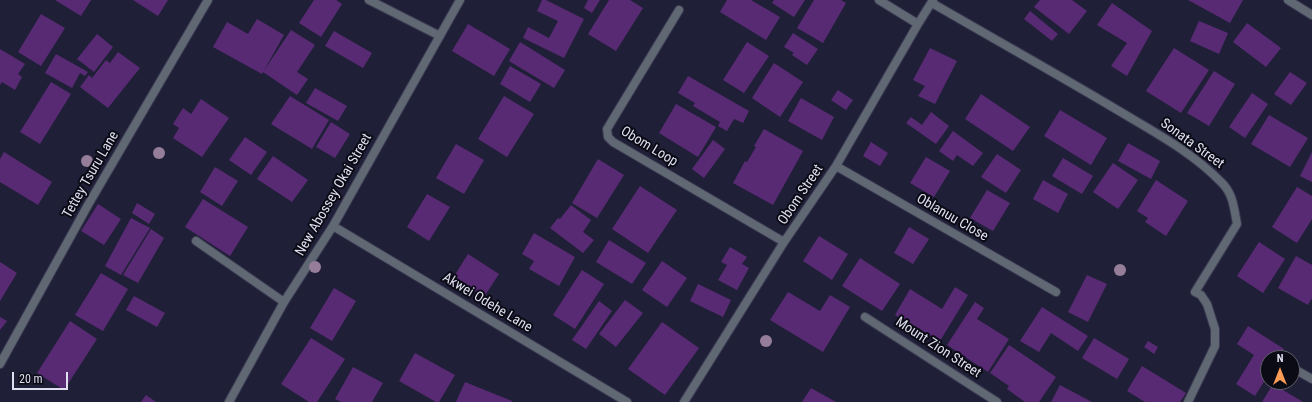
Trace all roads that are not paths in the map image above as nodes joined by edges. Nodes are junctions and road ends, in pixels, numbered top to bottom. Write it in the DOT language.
graph roads {
  1 [pos="208,0"];
  2 [pos="369,0"];
  3 [pos="460,0"];
  4 [pos="879,0"];
  5 [pos="1288,0"];
  6 [pos="933,1"];
  7 [pos="679,10"];
  8 [pos="1312,15"];
  9 [pos="918,24"];
  10 [pos="440,36"];
  11 [pos="836,166"];
  12 [pos="333,226"];
  13 [pos="196,241"];
  14 [pos="784,242"];
  15 [pos="1056,292"];
  16 [pos="284,302"];
  17 [pos="865,317"];
  18 [pos="0,364"];
  19 [pos="1300,372"];
  20 [pos="1312,379"];
  21 [pos="229,402"];
  22 [pos="627,402"];
  23 [pos="684,402"];
  24 [pos="997,402"];
  25 [pos="1188,402"];
  1 -- 18 [label="street, Tettey Tsuru Lane"];
  2 -- 10 [label="street"];
  3 -- 10 [label="street, New Abossey Okai Street"];
  4 -- 9 [label="street"];
  5 -- 8 [label="street"];
  6 -- 9 [label="street, Obom Street"];
  6 -- 25 [label="street, Sonata Street"];
  7 -- 14 [label="street, Obom Loop"];
  9 -- 11 [label="street, Obom Street"];
  10 -- 12 [label="street, New Abossey Okai Street"];
  11 -- 14 [label="street, Obom Street"];
  11 -- 15 [label="street, Oblanuu Close"];
  12 -- 16 [label="street, New Abossey Okai Street"];
  12 -- 22 [label="street, Akwei Odehe Lane"];
  13 -- 16 [label="street"];
  14 -- 23 [label="street, Obom Street"];
  16 -- 21 [label="street, New Abossey Okai Street"];
  17 -- 24 [label="street, Mount Zion Street"];
  19 -- 20 [label="street"];
}
